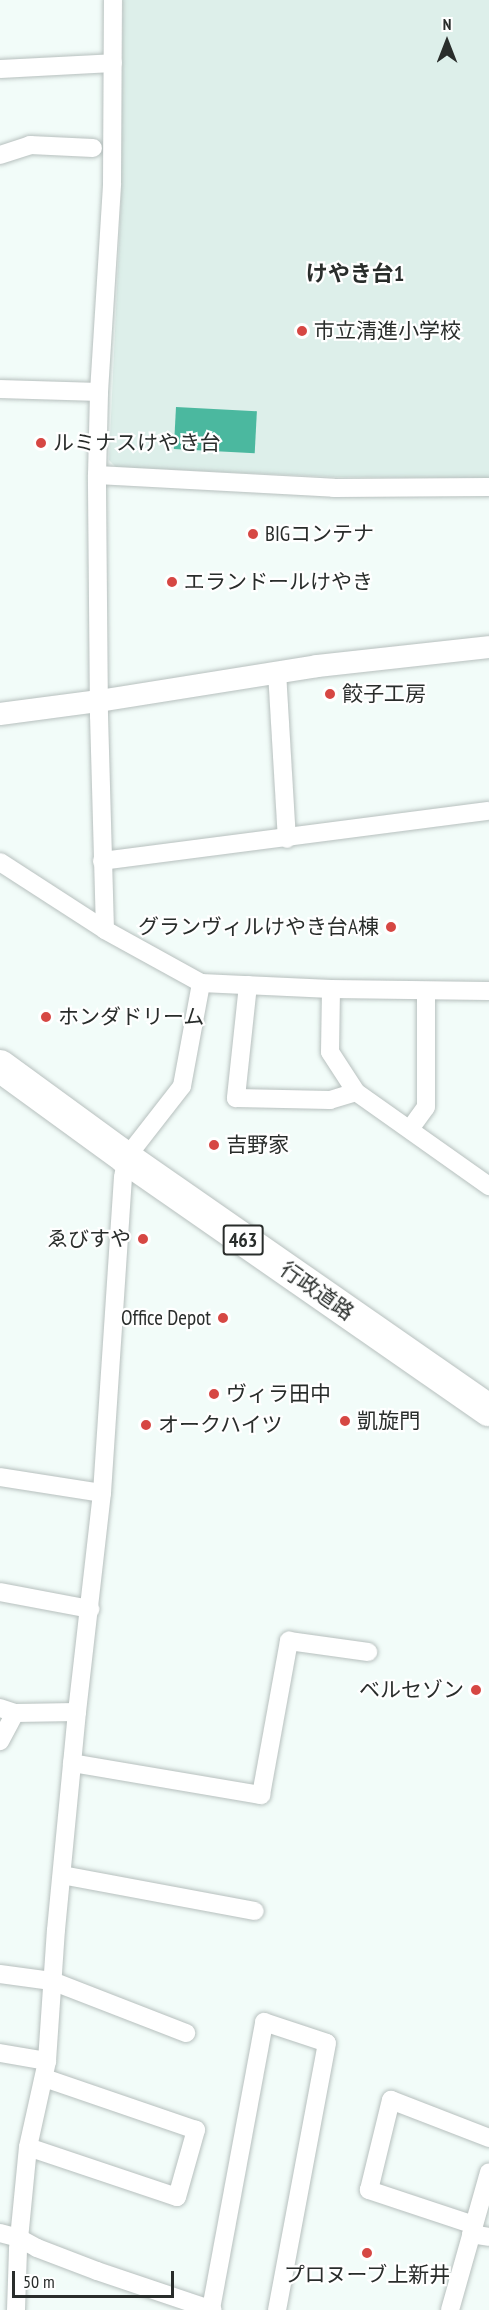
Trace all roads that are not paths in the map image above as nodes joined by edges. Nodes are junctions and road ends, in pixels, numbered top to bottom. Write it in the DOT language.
graph roads {
  1 [pos="113,0"];
  2 [pos="113,63"];
  3 [pos="0,69"];
  4 [pos="93,148"];
  5 [pos="0,155"];
  6 [pos="0,388"];
  7 [pos="99,392"];
  8 [pos="97,475"];
  9 [pos="489,487"];
  10 [pos="489,647"];
  11 [pos="278,672"];
  12 [pos="99,701"];
  13 [pos="0,714"];
  14 [pos="489,812"];
  15 [pos="287,839"];
  16 [pos="102,861"];
  17 [pos="0,862"];
  18 [pos="105,930"];
  19 [pos="201,983"];
  20 [pos="248,985"];
  21 [pos="331,989"];
  22 [pos="426,991"];
  23 [pos="489,991"];
  24 [pos="0,1066"];
  25 [pos="356,1092"];
  26 [pos="410,1129"];
  27 [pos="126,1158"];
  28 [pos="489,1186"];
  29 [pos="489,1410"];
  30 [pos="0,1477"];
  31 [pos="102,1493"];
  32 [pos="0,1592"];
  33 [pos="90,1609"];
  34 [pos="368,1652"];
  35 [pos="7,1711"];
  36 [pos="77,1712"];
  37 [pos="0,1741"];
  38 [pos="72,1763"];
  39 [pos="62,1875"];
  40 [pos="255,1911"];
  41 [pos="0,1974"];
  42 [pos="52,1981"];
  43 [pos="186,2033"];
  44 [pos="0,2053"];
  45 [pos="45,2069"];
  46 [pos="489,2138"];
  47 [pos="28,2146"];
  48 [pos="489,2172"];
  49 [pos="478,2232"];
  50 [pos="0,2233"];
  51 [pos="19,2238"];
  52 [pos="16,2310"];
  53 [pos="212,2310"];
  54 [pos="277,2310"];
  55 [pos="450,2310"];
  1 -- 2 [label="street"];
  2 -- 3 [label="street"];
  2 -- 7 [label="street"];
  4 -- 5 [label="street"];
  6 -- 7 [label="street"];
  7 -- 8 [label="street"];
  8 -- 9 [label="street"];
  8 -- 12 [label="street"];
  10 -- 11 [label="street"];
  11 -- 12 [label="street"];
  11 -- 15 [label="street"];
  12 -- 13 [label="street"];
  12 -- 16 [label="street"];
  14 -- 15 [label="street"];
  15 -- 16 [label="street"];
  16 -- 18 [label="street"];
  17 -- 18 [label="street"];
  18 -- 19 [label="street"];
  19 -- 20 [label="street"];
  19 -- 27 [label="street"];
  20 -- 21 [label="street"];
  20 -- 25 [label="street"];
  21 -- 22 [label="street"];
  21 -- 25 [label="street"];
  22 -- 23 [label="street"];
  22 -- 26 [label="street"];
  24 -- 27 [label="highway, 行政道路 / 463"];
  25 -- 26 [label="street"];
  26 -- 28 [label="street"];
  27 -- 29 [label="highway, 行政道路 / 463"];
  27 -- 31 [label="street"];
  30 -- 31 [label="street"];
  31 -- 33 [label="street"];
  32 -- 33 [label="street"];
  33 -- 36 [label="street"];
  34 -- 38 [label="street"];
  35 -- 36 [label="street"];
  35 -- 37 [label="street"];
  36 -- 38 [label="street"];
  38 -- 39 [label="street"];
  39 -- 40 [label="street"];
  39 -- 42 [label="street"];
  41 -- 42 [label="street"];
  42 -- 43 [label="street"];
  42 -- 45 [label="street"];
  44 -- 45 [label="street"];
  45 -- 47 [label="street"];
  45 -- 47 [label="street"];
  46 -- 49 [label="street"];
  47 -- 51 [label="street"];
  48 -- 49 [label="street"];
  49 -- 55 [label="street"];
  50 -- 51 [label="street"];
  51 -- 52 [label="street"];
  51 -- 53 [label="street"];
  53 -- 54 [label="street"];
}
